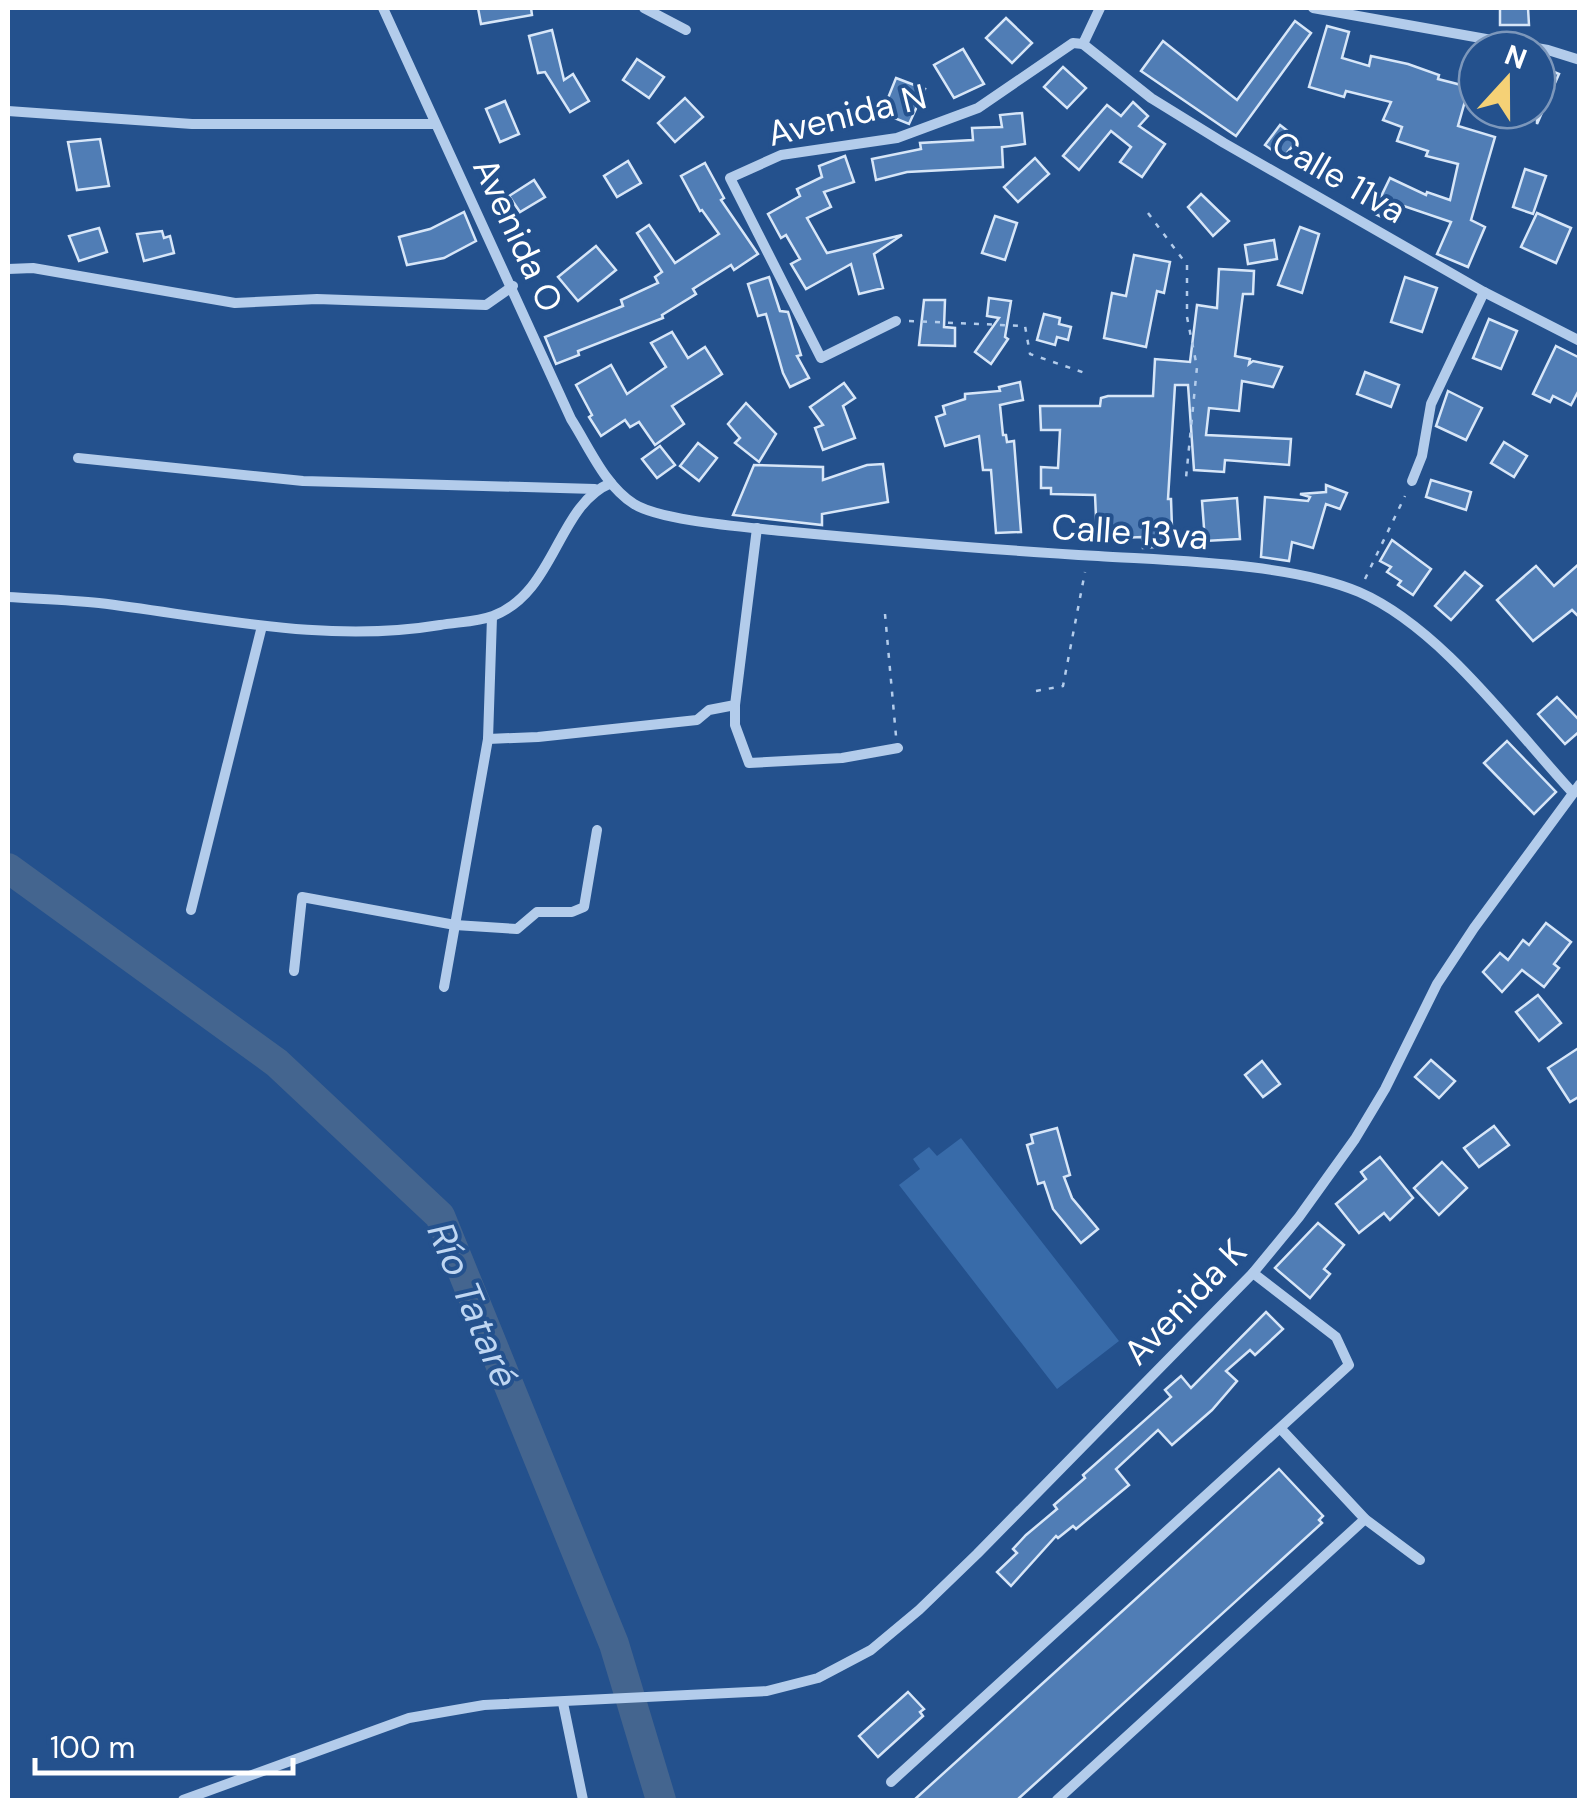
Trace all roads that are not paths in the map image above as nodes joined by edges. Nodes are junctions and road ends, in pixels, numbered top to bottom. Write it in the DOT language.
graph roads {
  1 [pos="383,8"];
  2 [pos="644,8"];
  3 [pos="1100,8"];
  4 [pos="1314,8"];
  5 [pos="686,30"];
  6 [pos="1082,44"];
  7 [pos="1580,60"];
  8 [pos="8,111"];
  9 [pos="435,124"];
  10 [pos="8,269"];
  11 [pos="513,286"];
  12 [pos="1484,292"];
  13 [pos="896,320"];
  14 [pos="1580,341"];
  15 [pos="78,458"];
  16 [pos="1412,481"];
  17 [pos="611,482"];
  18 [pos="595,489"];
  19 [pos="757,528"];
  20 [pos="8,597"];
  21 [pos="492,616"];
  22 [pos="262,626"];
  23 [pos="735,705"];
  24 [pos="488,738"];
  25 [pos="898,748"];
  26 [pos="1576,788"];
  27 [pos="597,830"];
  28 [pos="191,910"];
  29 [pos="455,926"];
  30 [pos="294,970"];
  31 [pos="444,987"];
  32 [pos="1253,1273"];
  33 [pos="1281,1429"];
  34 [pos="1365,1519"];
  35 [pos="1420,1560"];
  36 [pos="563,1703"];
  37 [pos="891,1782"];
  38 [pos="183,1800"];
  39 [pos="583,1800"];
  40 [pos="1057,1800"];
  1 -- 9 [label="street, Avenida O"];
  2 -- 5 [label="street"];
  3 -- 6 [label="street"];
  4 -- 7 [label="street"];
  6 -- 12 [label="street, Calle 11va"];
  6 -- 13 [label="street, Avenida N"];
  8 -- 9 [label="street"];
  9 -- 11 [label="street, Avenida O"];
  10 -- 11 [label="street"];
  11 -- 17 [label="street, Avenida O"];
  12 -- 14 [label="street, Calle 11va"];
  12 -- 16 [label="street"];
  15 -- 18 [label="street"];
  17 -- 18 [label="street"];
  17 -- 19 [label="street, Calle 13va"];
  18 -- 21 [label="street"];
  19 -- 23 [label="street"];
  19 -- 26 [label="street, Calle 13va"];
  20 -- 22 [label="street"];
  21 -- 22 [label="street"];
  21 -- 24 [label="street"];
  22 -- 28 [label="street"];
  23 -- 24 [label="street"];
  23 -- 25 [label="street"];
  24 -- 29 [label="street"];
  26 -- 32 [label="street, Avenida K"];
  27 -- 29 [label="street"];
  29 -- 30 [label="street"];
  29 -- 31 [label="street"];
  32 -- 33 [label="street"];
  32 -- 36 [label="street, Avenida K"];
  33 -- 34 [label="street"];
  33 -- 37 [label="street"];
  34 -- 35 [label="street"];
  34 -- 40 [label="street"];
  36 -- 38 [label="street, Avenida K"];
  36 -- 39 [label="street"];
}
